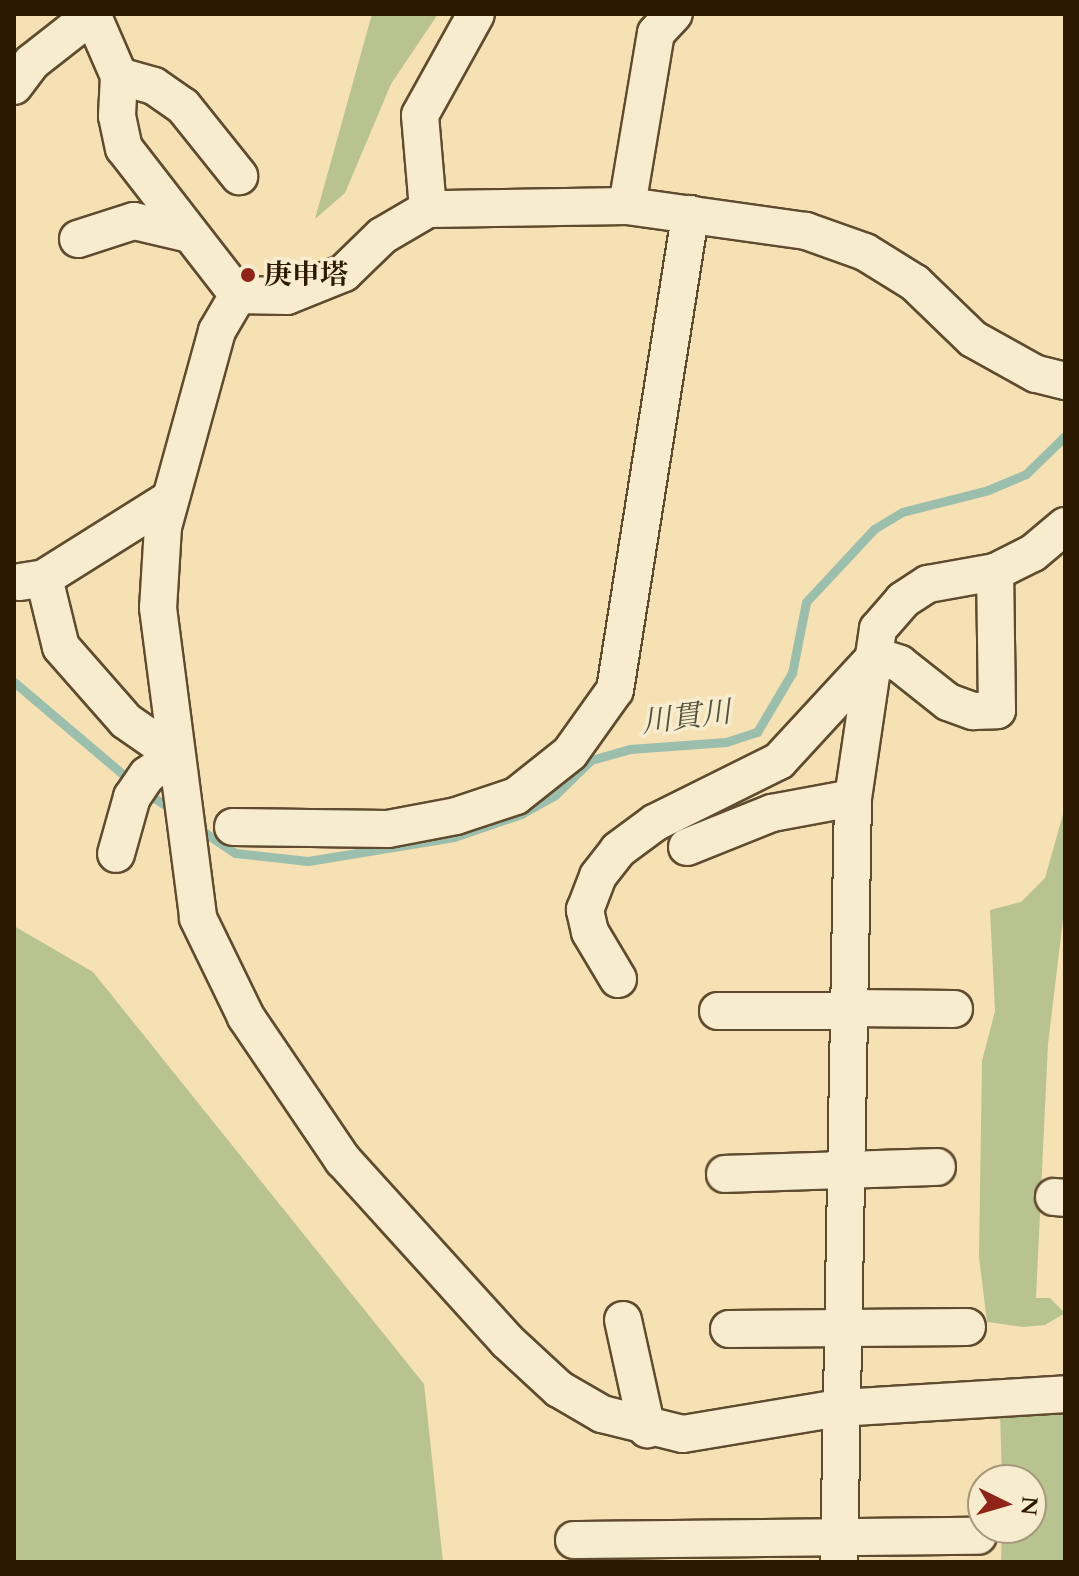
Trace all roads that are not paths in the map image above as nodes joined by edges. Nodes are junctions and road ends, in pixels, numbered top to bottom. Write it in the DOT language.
graph roads {
  1 [pos="92,14"];
  2 [pos="476,14"];
  3 [pos="674,14"];
  4 [pos="119,76"];
  5 [pos="14,86"];
  6 [pos="239,176"];
  7 [pos="627,206"];
  8 [pos="428,209"];
  9 [pos="690,214"];
  10 [pos="190,234"];
  11 [pos="78,239"];
  12 [pos="238,295"];
  13 [pos="1065,381"];
  14 [pos="170,499"];
  15 [pos="1065,526"];
  16 [pos="995,572"];
  17 [pos="876,656"];
  18 [pos="175,755"];
  19 [pos="853,798"];
  20 [pos="233,827"];
  21 [pos="687,847"];
  22 [pos="116,854"];
  23 [pos="618,979"];
  24 [pos="954,1009"];
  25 [pos="848,1010"];
  26 [pos="718,1011"];
  27 [pos="937,1167"];
  28 [pos="848,1169"];
  29 [pos="725,1174"];
  30 [pos="623,1320"];
  31 [pos="967,1327"];
  32 [pos="729,1329"];
  33 [pos="842,1330"];
  34 [pos="1065,1394"];
  35 [pos="839,1408"];
  36 [pos="647,1429"];
  37 [pos="967,1537"];
  38 [pos="574,1540"];
  39 [pos="839,1550"];
  1 -- 4 [label="street"];
  1 -- 5 [label="street"];
  2 -- 8 [label="street"];
  3 -- 7 [label="street"];
  4 -- 6 [label="street"];
  4 -- 10 [label="street"];
  7 -- 8 [label="street"];
  7 -- 9 [label="street"];
  8 -- 12 [label="street"];
  9 -- 13 [label="street"];
  9 -- 20 [label="street"];
  10 -- 11 [label="street"];
  10 -- 12 [label="street"];
  12 -- 14 [label="street"];
  14 -- 18 [label="street"];
  14 -- 18 [label="street"];
  15 -- 16 [label="street"];
  16 -- 17 [label="street"];
  16 -- 17 [label="street"];
  17 -- 19 [label="street"];
  17 -- 23 [label="street"];
  18 -- 22 [label="street"];
  18 -- 36 [label="street"];
  19 -- 21 [label="street"];
  19 -- 25 [label="street"];
  24 -- 25 [label="street"];
  25 -- 26 [label="street"];
  25 -- 28 [label="street"];
  27 -- 28 [label="street"];
  28 -- 29 [label="street"];
  28 -- 33 [label="street"];
  30 -- 36 [label="street"];
  31 -- 33 [label="street"];
  32 -- 33 [label="street"];
  33 -- 35 [label="street"];
  34 -- 35 [label="street"];
  35 -- 36 [label="street"];
  35 -- 39 [label="street"];
  37 -- 39 [label="street"];
  38 -- 39 [label="street"];
}
